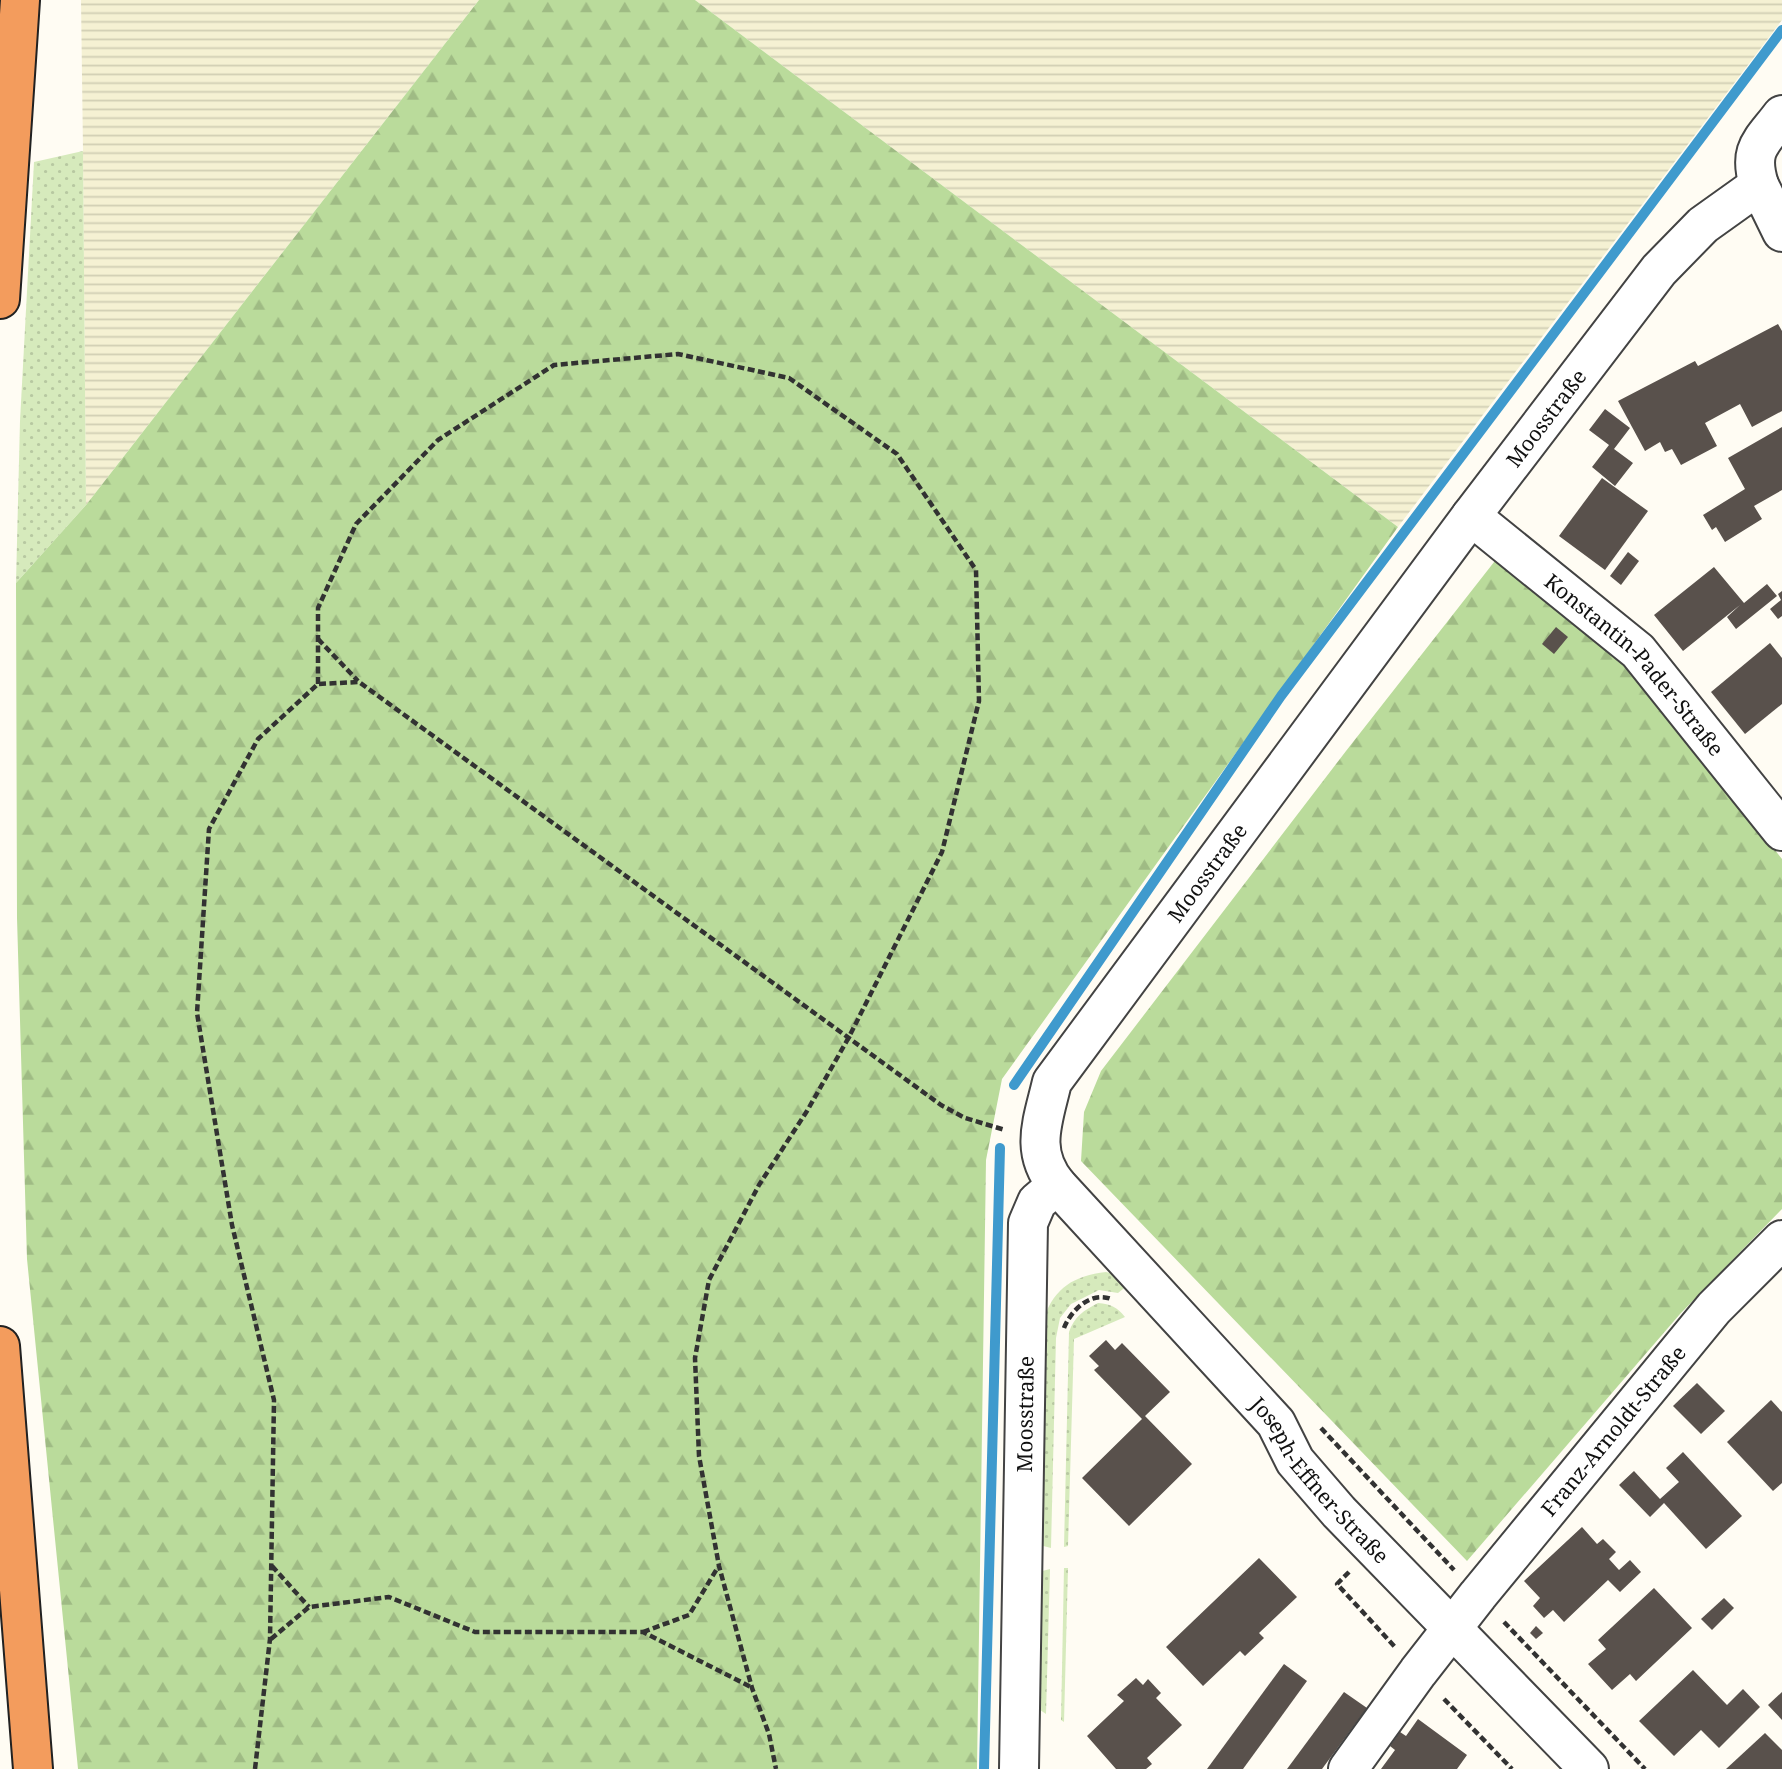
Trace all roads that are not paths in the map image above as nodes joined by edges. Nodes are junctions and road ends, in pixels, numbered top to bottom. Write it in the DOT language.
graph roads {
  1 [pos="20,0"];
  2 [pos="1782,115"];
  3 [pos="1759,185"];
  4 [pos="1782,232"];
  5 [pos="0,299"];
  6 [pos="1471,516"];
  7 [pos="1782,831"];
  8 [pos="1057,1185"];
  9 [pos="1782,1240"];
  10 [pos="0,1346"];
  11 [pos="1454,1627"];
  12 [pos="33,1769"];
  13 [pos="1019,1769"];
  14 [pos="1348,1769"];
  15 [pos="1590,1769"];
  1 -- 5 [label="highway"];
  2 -- 3 [label="street"];
  3 -- 4 [label="street"];
  3 -- 6 [label="street, Moosstraße"];
  6 -- 7 [label="street, Konstantin-Pader-Straße"];
  6 -- 8 [label="street, Moosstraße"];
  8 -- 11 [label="street, Joseph-Effner-Straße"];
  8 -- 13 [label="street, Moosstraße"];
  9 -- 11 [label="street, Franz-Arnoldt-Straße"];
  10 -- 12 [label="highway"];
  11 -- 14 [label="street, Franz-Arnoldt-Straße"];
  11 -- 15 [label="street, Joseph-Effner-Straße"];
}
